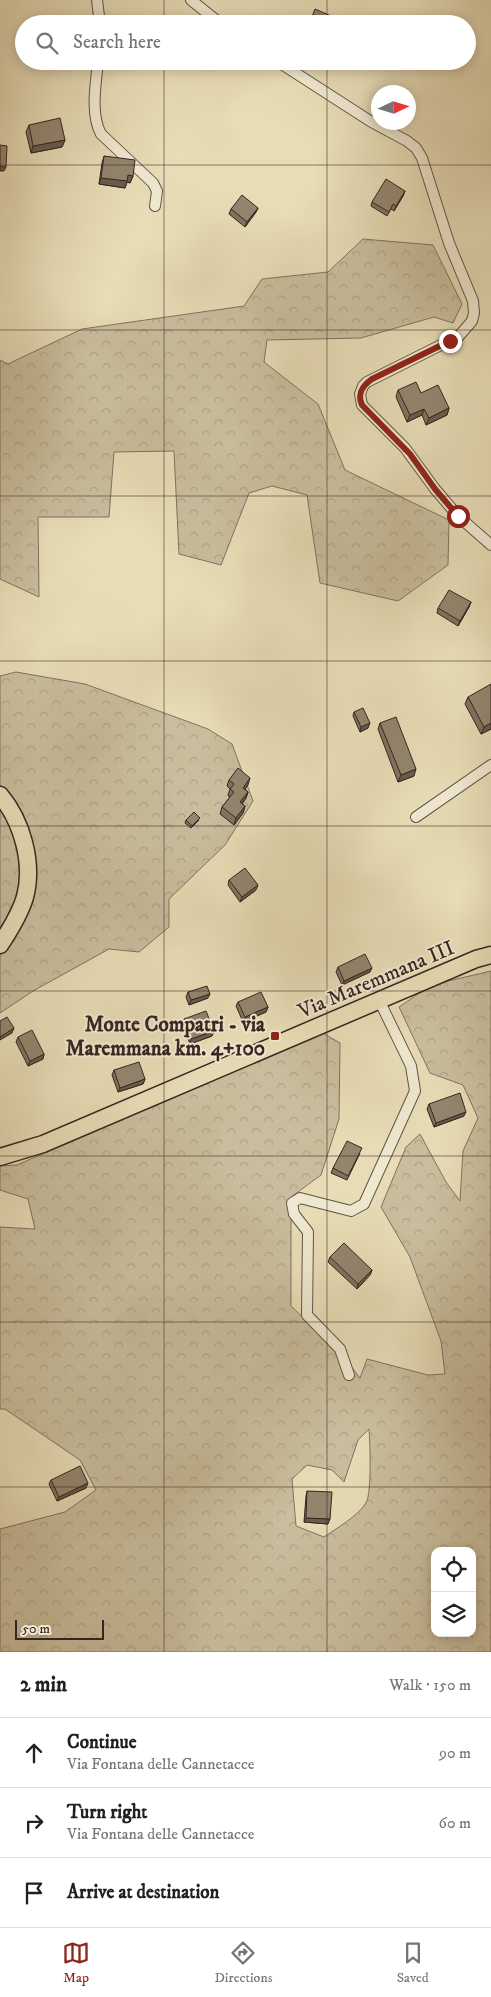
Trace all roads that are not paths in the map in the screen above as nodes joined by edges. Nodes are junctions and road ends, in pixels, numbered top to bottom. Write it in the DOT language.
graph roads {
  1 [pos="97,0"];
  2 [pos="191,0"];
  3 [pos="99,15"];
  4 [pos="209,15"];
  5 [pos="98,70"];
  6 [pos="291,70"];
  7 [pos="155,206"];
  8 [pos="491,545"];
  9 [pos="491,765"];
  10 [pos="0,795"];
  11 [pos="416,817"];
  12 [pos="0,945"];
  13 [pos="491,955"];
  14 [pos="379,1000"];
  15 [pos="0,1157"];
  16 [pos="349,1375"];
  1 -- 3 [label="street"];
  2 -- 4 [label="street"];
  5 -- 7 [label="street"];
  6 -- 8 [label="street"];
  9 -- 11 [label="street"];
  10 -- 12 [label="main road"];
  13 -- 14 [label="main road, Via Maremmana III"];
  14 -- 15 [label="main road, Via Maremmana III"];
  14 -- 16 [label="street"];
}
